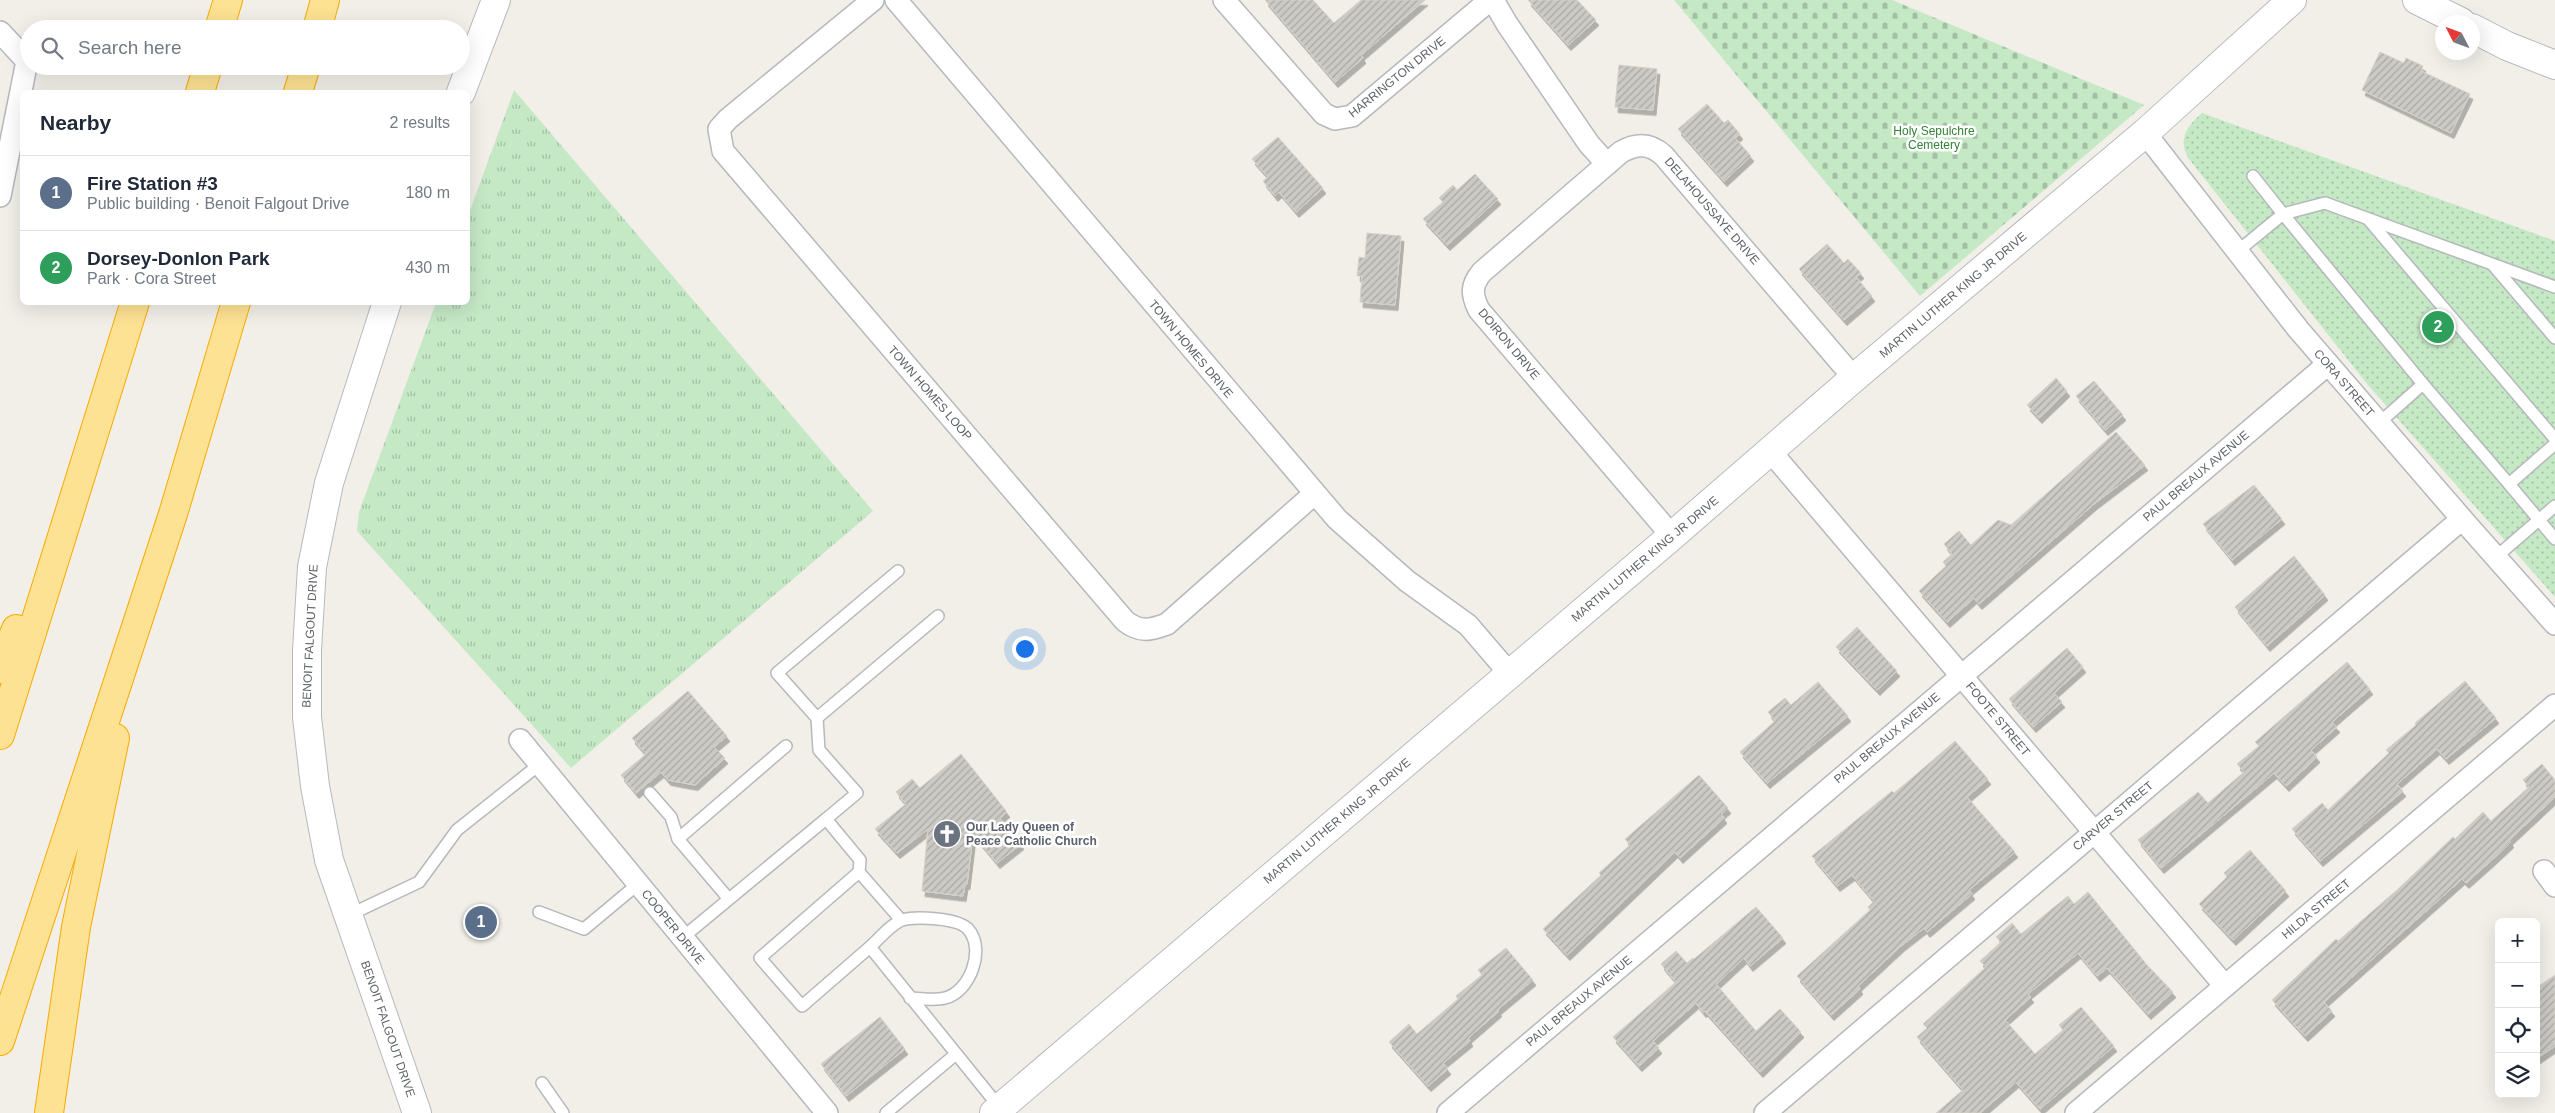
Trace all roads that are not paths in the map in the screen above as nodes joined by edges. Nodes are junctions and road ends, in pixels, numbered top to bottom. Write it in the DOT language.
graph roads {
  1 [pos="228,0"];
  2 [pos="325,0"];
  3 [pos="496,0"];
  4 [pos="873,0"];
  5 [pos="896,0"];
  6 [pos="1224,0"];
  7 [pos="1492,0"];
  8 [pos="2292,0"];
  9 [pos="2417,0"];
  10 [pos="2447,15"];
  11 [pos="222,20"];
  12 [pos="319,20"];
  13 [pos="0,32"];
  14 [pos="2480,32"];
  15 [pos="20,53"];
  16 [pos="2555,65"];
  17 [pos="470,68"];
  18 [pos="24,75"];
  19 [pos="205,75"];
  20 [pos="303,75"];
  21 [pos="467,75"];
  22 [pos="21,90"];
  23 [pos="201,90"];
  24 [pos="299,90"];
  25 [pos="462,90"];
  26 [pos="20,96"];
  27 [pos="2145,133"];
  28 [pos="1607,164"];
  29 [pos="2253,176"];
  30 [pos="0,196"];
  31 [pos="2283,214"];
  32 [pos="2367,218"];
  33 [pos="2238,251"];
  34 [pos="2492,264"];
  35 [pos="2555,287"];
  36 [pos="134,305"];
  37 [pos="235,305"];
  38 [pos="386,305"];
  39 [pos="2555,338"];
  40 [pos="2328,364"];
  41 [pos="1854,378"];
  42 [pos="2423,384"];
  43 [pos="2379,423"];
  44 [pos="2555,438"];
  45 [pos="2555,444"];
  46 [pos="1771,452"];
  47 [pos="85,464"];
  48 [pos="2509,484"];
  49 [pos="1314,494"];
  50 [pos="2555,506"];
  51 [pos="173,514"];
  52 [pos="2462,519"];
  53 [pos="2539,520"];
  54 [pos="1672,536"];
  55 [pos="2555,539"];
  56 [pos="2496,557"];
  57 [pos="898,571"];
  58 [pos="938,616"];
  59 [pos="2555,624"];
  60 [pos="0,669"];
  61 [pos="1510,674"];
  62 [pos="1960,675"];
  63 [pos="2555,705"];
  64 [pos="817,718"];
  65 [pos="0,735"];
  66 [pos="520,740"];
  67 [pos="786,746"];
  68 [pos="540,764"];
  69 [pos="650,793"];
  70 [pos="826,819"];
  71 [pos="2094,832"];
  72 [pos="678,839"];
  73 [pos="858,872"];
  74 [pos="638,884"];
  75 [pos="728,898"];
  76 [pos="539,912"];
  77 [pos="349,915"];
  78 [pos="901,920"];
  79 [pos="682,938"];
  80 [pos="870,947"];
  81 [pos="2225,986"];
  82 [pos="910,998"];
  83 [pos="0,1041"];
  84 [pos="956,1054"];
  85 [pos="542,1083"];
  86 [pos="997,1111"];
  87 [pos="49,1113"];
  88 [pos="417,1113"];
  89 [pos="564,1113"];
  90 [pos="827,1113"];
  91 [pos="886,1113"];
  92 [pos="1448,1113"];
  93 [pos="1765,1113"];
  94 [pos="2076,1113"];
  1 -- 11 [label="highway"];
  2 -- 12 [label="highway"];
  3 -- 17 [label="street"];
  4 -- 49 [label="street, TOWN HOMES LOOP"];
  5 -- 49 [label="street, TOWN HOMES DRIVE"];
  6 -- 7 [label="street, HARRINGTON DRIVE"];
  7 -- 28 [label="street"];
  8 -- 27 [label="street, MARTIN LUTHER KING JR DRIVE"];
  9 -- 10 [label="street"];
  13 -- 15 [label="street"];
  14 -- 16 [label="street"];
  18 -- 22 [label="street"];
  19 -- 23 [label="highway"];
  20 -- 24 [label="highway"];
  21 -- 25 [label="street"];
  26 -- 30 [label="street"];
  27 -- 33 [label="street, CORA STREET"];
  27 -- 41 [label="street, MARTIN LUTHER KING JR DRIVE"];
  28 -- 41 [label="street, DELAHOUSSAYE DRIVE"];
  28 -- 54 [label="street, DOIRON DRIVE"];
  29 -- 31 [label="lane"];
  31 -- 32 [label="lane"];
  31 -- 33 [label="lane"];
  31 -- 42 [label="lane"];
  32 -- 34 [label="lane"];
  32 -- 44 [label="lane"];
  33 -- 40 [label="street, CORA STREET"];
  34 -- 35 [label="lane"];
  34 -- 39 [label="lane"];
  36 -- 47 [label="highway"];
  37 -- 51 [label="highway"];
  38 -- 77 [label="street, BENOIT FALGOUT DRIVE"];
  40 -- 43 [label="street, CORA STREET"];
  40 -- 62 [label="street, PAUL BREAUX AVENUE"];
  41 -- 46 [label="street, MARTIN LUTHER KING JR DRIVE"];
  42 -- 43 [label="lane"];
  42 -- 48 [label="lane"];
  43 -- 52 [label="street, CORA STREET"];
  45 -- 48 [label="lane"];
  46 -- 54 [label="street, MARTIN LUTHER KING JR DRIVE"];
  46 -- 62 [label="street, FOOTE STREET"];
  47 -- 60 [label="highway"];
  47 -- 65 [label="highway"];
  48 -- 53 [label="lane"];
  49 -- 61 [label="street, TOWN HOMES DRIVE"];
  50 -- 53 [label="lane"];
  51 -- 83 [label="highway"];
  51 -- 87 [label="highway"];
  52 -- 56 [label="street, CORA STREET"];
  52 -- 71 [label="street, CARVER STREET"];
  53 -- 55 [label="lane"];
  53 -- 56 [label="lane"];
  54 -- 61 [label="street, MARTIN LUTHER KING JR DRIVE"];
  56 -- 59 [label="street, CORA STREET"];
  57 -- 64 [label="lane"];
  58 -- 64 [label="lane"];
  61 -- 86 [label="street, MARTIN LUTHER KING JR DRIVE"];
  62 -- 71 [label="street, FOOTE STREET"];
  62 -- 92 [label="street, PAUL BREAUX AVENUE"];
  63 -- 81 [label="street, HILDA STREET"];
  64 -- 70 [label="lane"];
  66 -- 68 [label="street, COOPER DRIVE"];
  67 -- 72 [label="lane"];
  68 -- 74 [label="street, COOPER DRIVE"];
  68 -- 77 [label="lane"];
  69 -- 72 [label="lane"];
  70 -- 73 [label="lane"];
  70 -- 75 [label="lane"];
  71 -- 81 [label="street, FOOTE STREET"];
  71 -- 93 [label="street, CARVER STREET"];
  72 -- 75 [label="lane"];
  73 -- 78 [label="lane"];
  73 -- 80 [label="lane"];
  74 -- 76 [label="lane"];
  74 -- 79 [label="street, COOPER DRIVE"];
  75 -- 79 [label="lane"];
  77 -- 88 [label="street, BENOIT FALGOUT DRIVE"];
  78 -- 80 [label="lane"];
  78 -- 82 [label="lane"];
  79 -- 90 [label="street, COOPER DRIVE"];
  80 -- 82 [label="lane"];
  81 -- 94 [label="street, HILDA STREET"];
  82 -- 84 [label="lane"];
  84 -- 86 [label="lane"];
  84 -- 91 [label="lane"];
  85 -- 89 [label="lane"];
}
